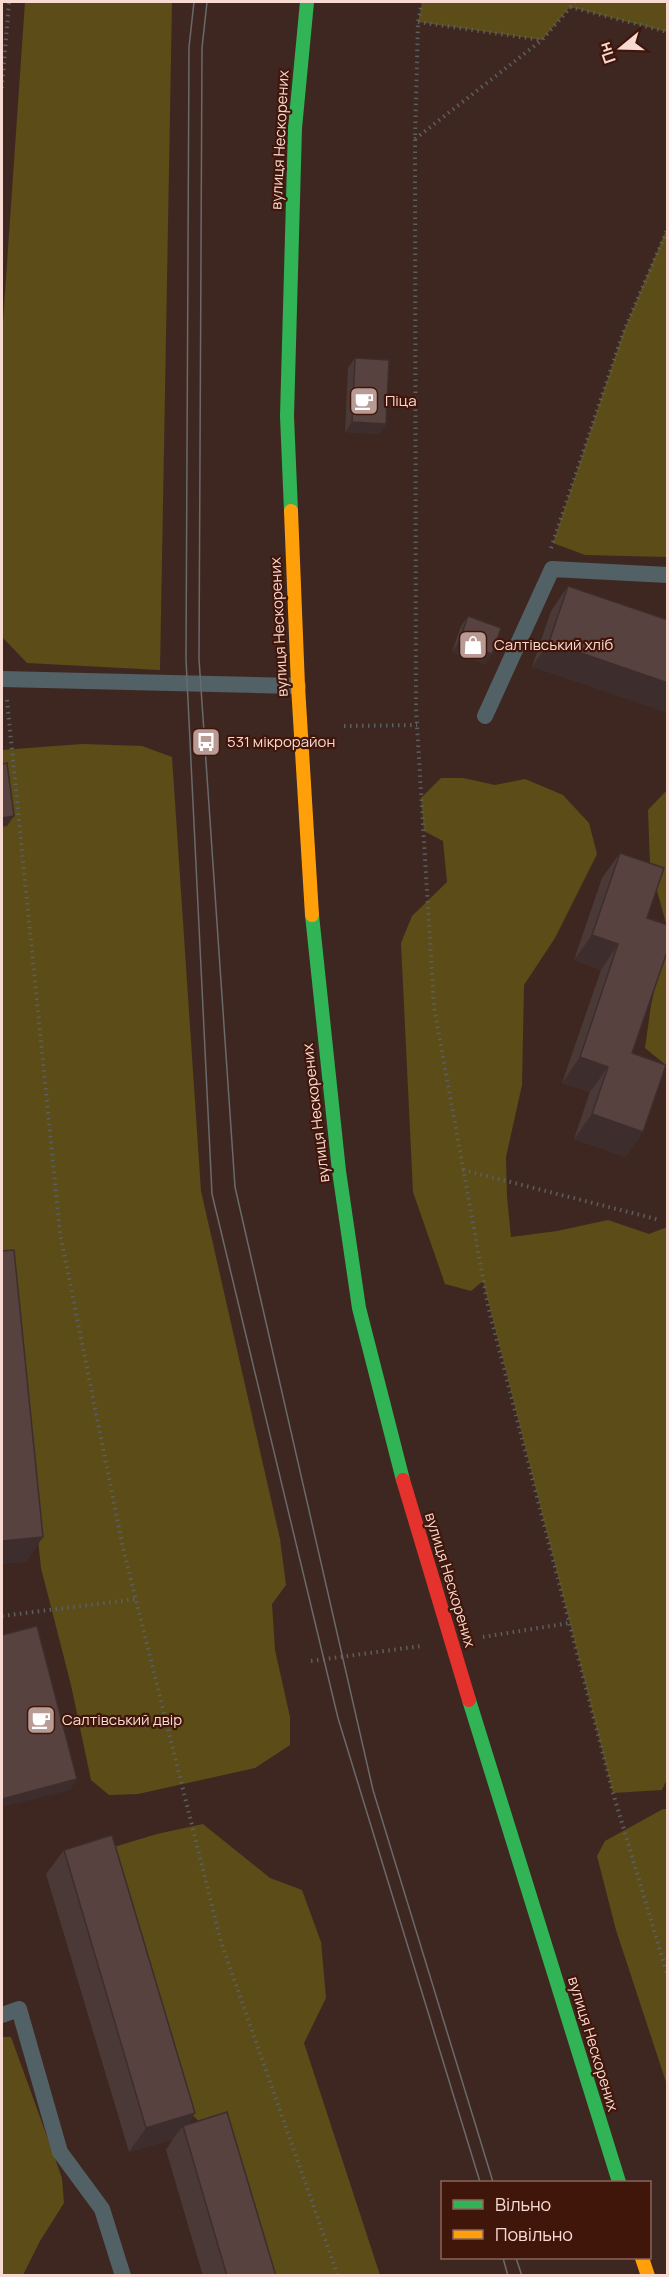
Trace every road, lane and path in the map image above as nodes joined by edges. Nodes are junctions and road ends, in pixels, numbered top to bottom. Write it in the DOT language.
graph roads {
  1 [pos="9,2"];
  2 [pos="307,2"];
  3 [pos="422,2"];
  4 [pos="575,2"];
  5 [pos="570,7"];
  6 [pos="418,22"];
  7 [pos="668,32"];
  8 [pos="542,40"];
  9 [pos="2,88"];
  10 [pos="415,140"];
  11 [pos="668,228"];
  12 [pos="552,569"];
  13 [pos="668,574"];
  14 [pos="3,679"];
  15 [pos="298,686"];
  16 [pos="485,716"];
  17 [pos="417,725"];
  18 [pos="344,726"];
  19 [pos="463,1170"];
  20 [pos="660,1220"];
  21 [pos="136,1599"];
  22 [pos="2,1616"];
  23 [pos="569,1623"];
  24 [pos="483,1637"];
  25 [pos="422,1646"];
  26 [pos="311,1661"];
  27 [pos="668,1977"];
  28 [pos="2,2014"];
  29 [pos="619,2181"];
  30 [pos="642,2259"];
  31 [pos="123,2276"];
  32 [pos="338,2276"];
  33 [pos="648,2276"];
  1 -- 9 [label="path"];
  2 -- 15 [label="main road, вулиця Нескорених"];
  3 -- 6 [label="path"];
  4 -- 5 [label="path"];
  5 -- 7 [label="path"];
  5 -- 8 [label="path"];
  6 -- 8 [label="path"];
  6 -- 10 [label="path"];
  8 -- 10 [label="path"];
  10 -- 17 [label="path"];
  11 -- 12 [label="path"];
  12 -- 13 [label="lane"];
  12 -- 16 [label="lane"];
  14 -- 15 [label="lane"];
  14 -- 21 [label="path"];
  15 -- 29 [label="main road, вулиця Нескорених"];
  17 -- 18 [label="path"];
  17 -- 19 [label="path"];
  19 -- 20 [label="path"];
  19 -- 23 [label="path"];
  21 -- 22 [label="path"];
  21 -- 32 [label="path"];
  23 -- 24 [label="path"];
  23 -- 27 [label="path"];
  25 -- 26 [label="path"];
  28 -- 31 [label="lane"];
  30 -- 33 [label="main road"];
}
